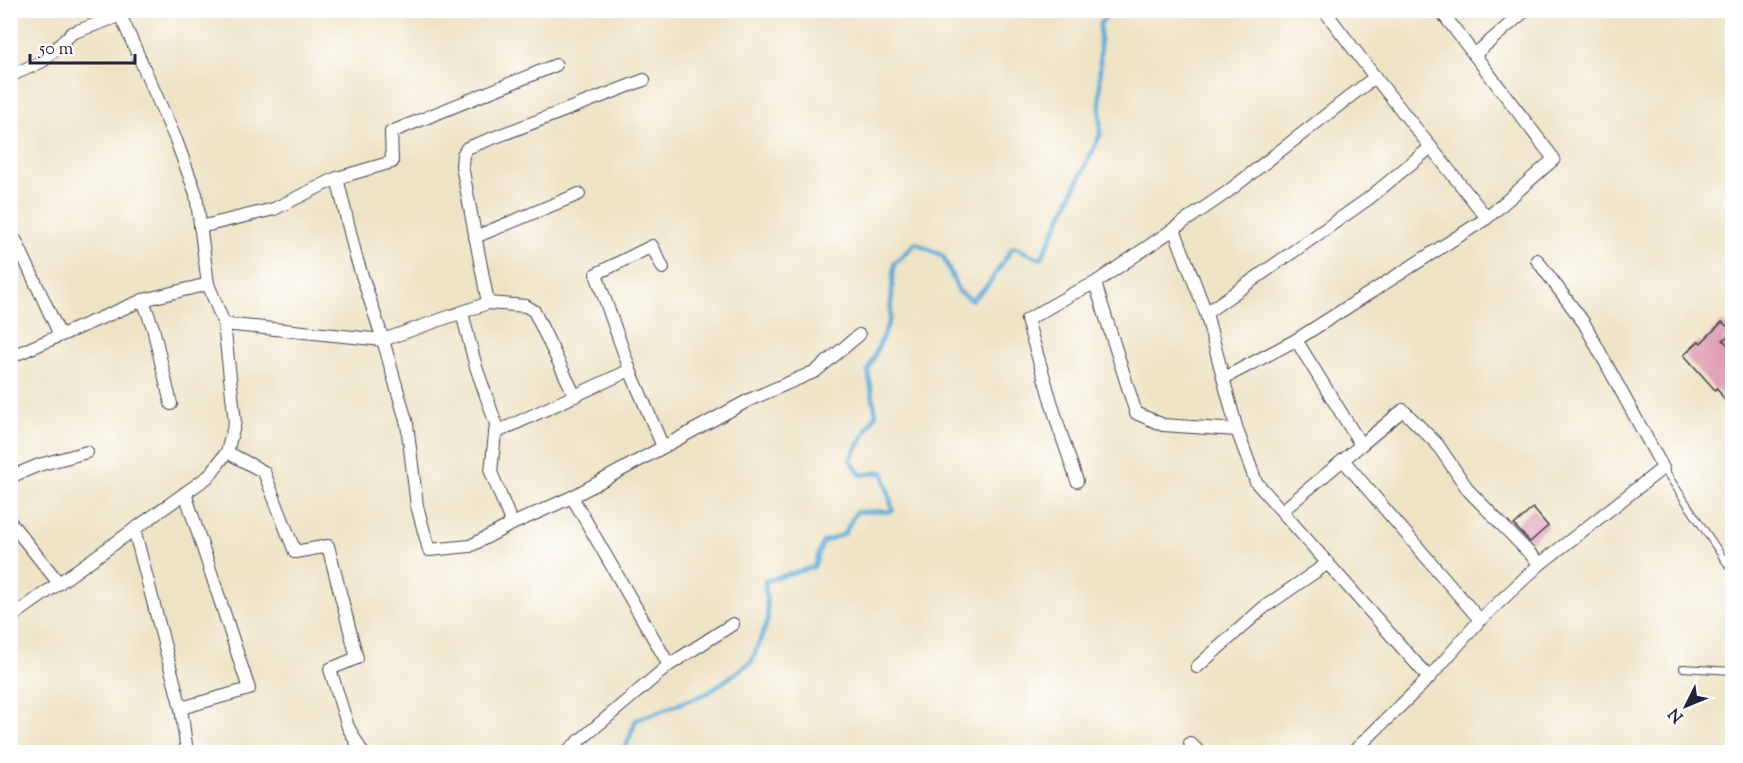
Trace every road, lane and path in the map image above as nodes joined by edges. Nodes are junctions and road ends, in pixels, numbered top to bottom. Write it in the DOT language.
graph roads {
  1 [pos="1324,10"];
  2 [pos="1440,10"];
  3 [pos="1526,10"];
  4 [pos="118,13"];
  5 [pos="1474,55"];
  6 [pos="556,65"];
  7 [pos="10,76"];
  8 [pos="1375,77"];
  9 [pos="644,80"];
  10 [pos="1431,147"];
  11 [pos="337,178"];
  12 [pos="579,194"];
  13 [pos="1487,218"];
  14 [pos="200,227"];
  15 [pos="1174,229"];
  16 [pos="10,234"];
  17 [pos="475,237"];
  18 [pos="1537,260"];
  19 [pos="663,268"];
  20 [pos="1095,283"];
  21 [pos="208,284"];
  22 [pos="143,300"];
  23 [pos="488,303"];
  24 [pos="462,313"];
  25 [pos="1206,313"];
  26 [pos="224,324"];
  27 [pos="60,335"];
  28 [pos="859,335"];
  29 [pos="383,340"];
  30 [pos="1296,340"];
  31 [pos="10,357"];
  32 [pos="630,370"];
  33 [pos="1224,378"];
  34 [pos="574,396"];
  35 [pos="171,404"];
  36 [pos="1237,430"];
  37 [pos="495,434"];
  38 [pos="1361,445"];
  39 [pos="663,447"];
  40 [pos="87,452"];
  41 [pos="227,452"];
  42 [pos="1343,460"];
  43 [pos="1663,468"];
  44 [pos="10,477"];
  45 [pos="1077,481"];
  46 [pos="185,493"];
  47 [pos="572,497"];
  48 [pos="1282,511"];
  49 [pos="10,522"];
  50 [pos="512,524"];
  51 [pos="134,529"];
  52 [pos="1328,563"];
  53 [pos="1540,564"];
  54 [pos="1732,571"];
  55 [pos="59,583"];
  56 [pos="10,618"];
  57 [pos="1480,620"];
  58 [pos="733,624"];
  59 [pos="669,665"];
  60 [pos="1197,667"];
  61 [pos="1683,668"];
  62 [pos="1732,671"];
  63 [pos="1429,678"];
  64 [pos="181,708"];
  65 [pos="187,753"];
  66 [pos="362,753"];
  67 [pos="566,753"];
  68 [pos="1353,753"];
  1 -- 8 [label="street"];
  2 -- 5 [label="street"];
  3 -- 5 [label="street"];
  4 -- 7 [label="street"];
  4 -- 14 [label="street"];
  5 -- 13 [label="street"];
  6 -- 11 [label="street"];
  8 -- 10 [label="street"];
  8 -- 15 [label="street"];
  9 -- 17 [label="street"];
  10 -- 13 [label="street"];
  10 -- 25 [label="street"];
  11 -- 14 [label="street"];
  11 -- 29 [label="street"];
  12 -- 17 [label="street"];
  13 -- 30 [label="street"];
  14 -- 21 [label="street"];
  15 -- 20 [label="street"];
  15 -- 25 [label="street"];
  16 -- 27 [label="street"];
  17 -- 23 [label="street"];
  18 -- 43 [label="street"];
  19 -- 32 [label="street"];
  20 -- 36 [label="street"];
  20 -- 45 [label="street"];
  21 -- 22 [label="street"];
  21 -- 26 [label="street"];
  22 -- 27 [label="street"];
  22 -- 35 [label="street"];
  23 -- 24 [label="street"];
  23 -- 34 [label="street"];
  24 -- 29 [label="street"];
  24 -- 37 [label="street"];
  25 -- 33 [label="street"];
  26 -- 29 [label="street"];
  26 -- 41 [label="street"];
  27 -- 31 [label="street"];
  28 -- 39 [label="street"];
  29 -- 50 [label="street"];
  30 -- 33 [label="street"];
  30 -- 38 [label="street"];
  32 -- 34 [label="street"];
  32 -- 39 [label="street"];
  33 -- 36 [label="street"];
  34 -- 37 [label="street"];
  36 -- 48 [label="street"];
  37 -- 50 [label="street"];
  38 -- 42 [label="street"];
  38 -- 53 [label="street"];
  39 -- 47 [label="street"];
  40 -- 44 [label="street"];
  41 -- 46 [label="street"];
  41 -- 66 [label="street"];
  42 -- 48 [label="street"];
  42 -- 57 [label="street"];
  43 -- 53 [label="street"];
  43 -- 54 [label="lane"];
  46 -- 51 [label="street"];
  46 -- 64 [label="street"];
  47 -- 50 [label="street"];
  47 -- 59 [label="street"];
  48 -- 52 [label="street"];
  49 -- 55 [label="street"];
  51 -- 55 [label="street"];
  51 -- 64 [label="street"];
  52 -- 60 [label="street"];
  52 -- 63 [label="street"];
  53 -- 57 [label="street"];
  55 -- 56 [label="street"];
  57 -- 63 [label="street"];
  58 -- 59 [label="street"];
  59 -- 67 [label="street"];
  61 -- 62 [label="lane"];
  63 -- 68 [label="street"];
  64 -- 65 [label="street"];
}
